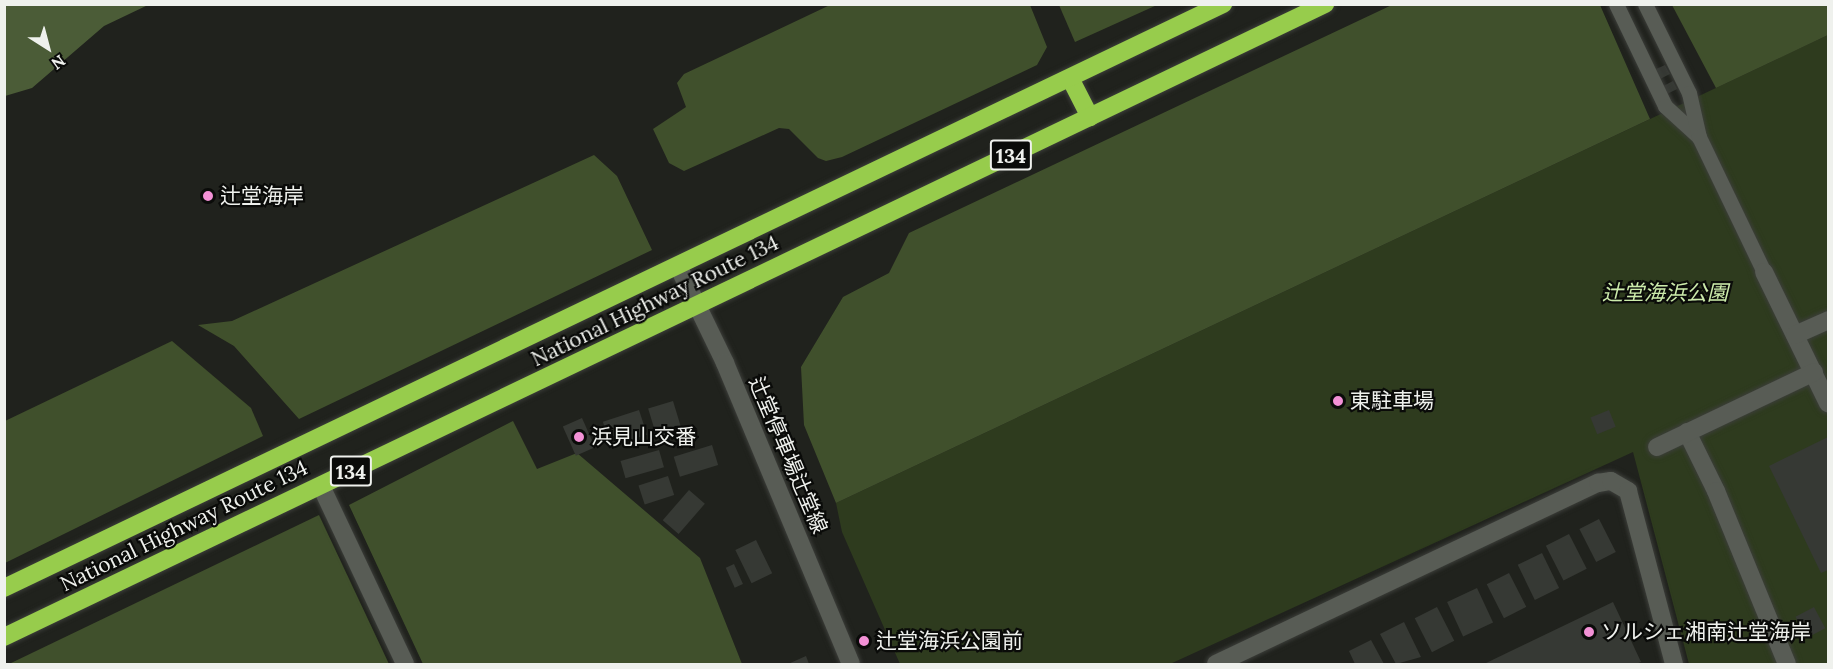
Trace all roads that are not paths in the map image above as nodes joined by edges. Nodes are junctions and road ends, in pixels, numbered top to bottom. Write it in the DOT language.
graph roads {
  1 [pos="1222,4"];
  2 [pos="1325,4"];
  3 [pos="1616,4"];
  4 [pos="1645,4"];
  5 [pos="1070,78"];
  6 [pos="1090,117"];
  7 [pos="1699,137"];
  8 [pos="678,266"];
  9 [pos="1764,272"];
  10 [pos="697,305"];
  11 [pos="1828,320"];
  12 [pos="1795,334"];
  13 [pos="1814,372"];
  14 [pos="1828,403"];
  15 [pos="1687,432"];
  16 [pos="1657,447"];
  17 [pos="321,486"];
  18 [pos="4,588"];
  19 [pos="4,637"];
  20 [pos="405,664"];
  21 [pos="851,664"];
  22 [pos="1216,664"];
  23 [pos="1674,664"];
  24 [pos="1787,664"];
  1 -- 5 [label="highway, National Highway Route 134 / 134"];
  2 -- 6 [label="highway, National Highway Route 134 / 134"];
  3 -- 7 [label="lane"];
  4 -- 7 [label="lane"];
  5 -- 6 [label="highway"];
  5 -- 8 [label="highway, National Highway Route 134 / 134"];
  6 -- 10 [label="highway, National Highway Route 134 / 134"];
  7 -- 9 [label="lane"];
  8 -- 10 [label="street, 辻堂停車場辻堂線"];
  8 -- 18 [label="highway, National Highway Route 134 / 134"];
  9 -- 12 [label="street"];
  10 -- 17 [label="highway, National Highway Route 134 / 134"];
  10 -- 21 [label="street, 辻堂停車場辻堂線"];
  11 -- 12 [label="street"];
  12 -- 13 [label="street"];
  13 -- 14 [label="street"];
  13 -- 15 [label="street"];
  15 -- 16 [label="street"];
  15 -- 24 [label="street"];
  17 -- 19 [label="highway, National Highway Route 134 / 134"];
  17 -- 20 [label="street"];
  22 -- 23 [label="street"];
}
